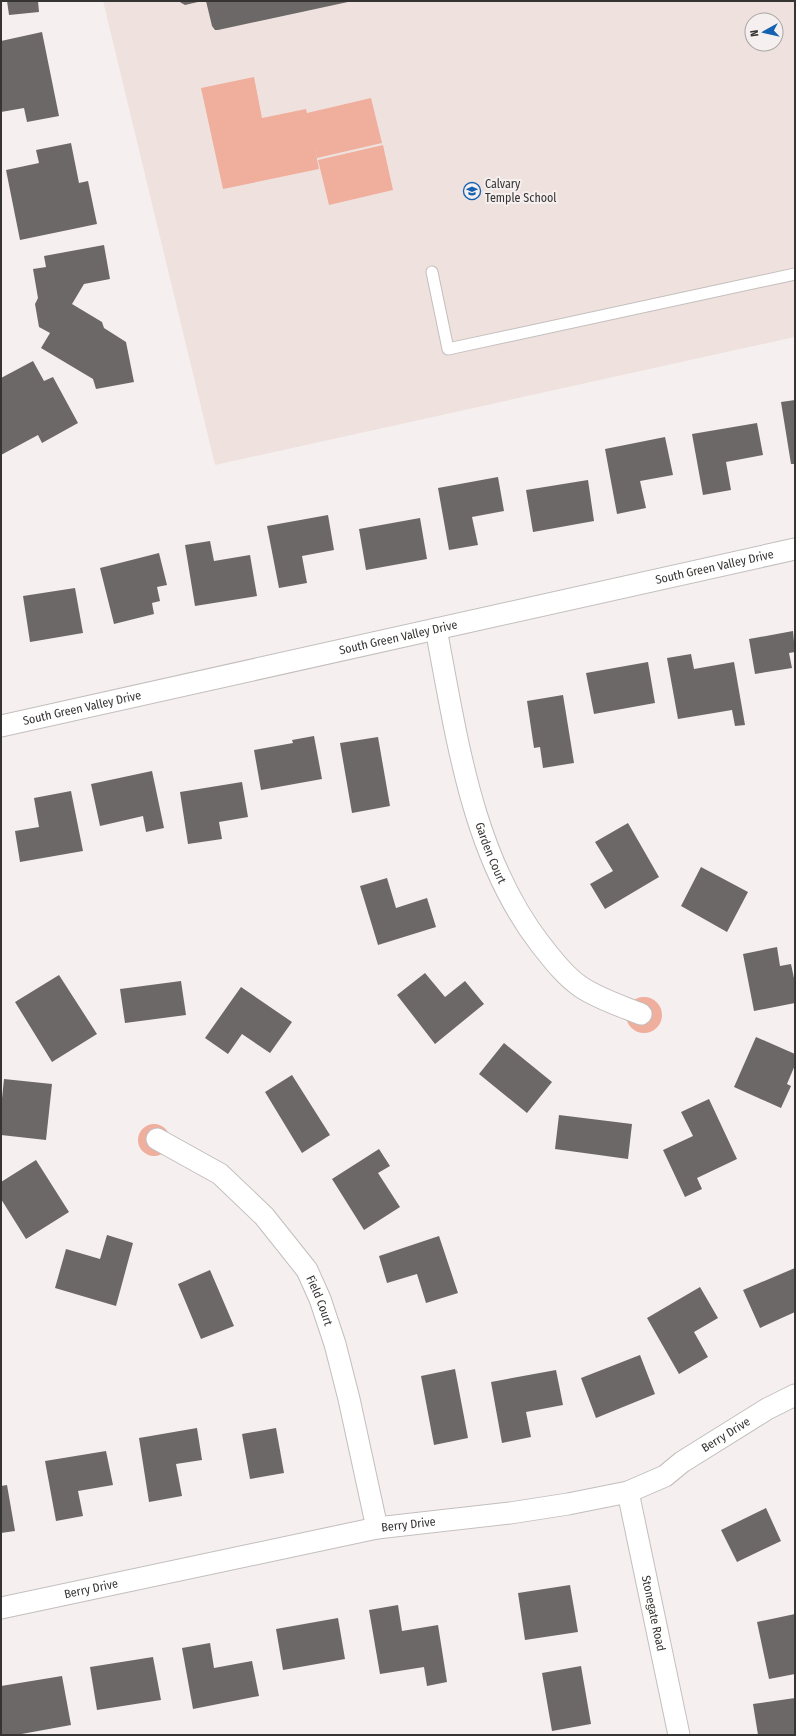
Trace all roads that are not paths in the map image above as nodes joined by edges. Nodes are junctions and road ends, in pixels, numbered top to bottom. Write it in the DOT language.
graph roads {
  1 [pos="432,272"];
  2 [pos="795,274"];
  3 [pos="795,549"];
  4 [pos="436,629"];
  5 [pos="1,726"];
  6 [pos="642,1014"];
  7 [pos="157,1140"];
  8 [pos="795,1394"];
  9 [pos="628,1492"];
  10 [pos="377,1528"];
  11 [pos="1,1608"];
  12 [pos="679,1735"];
  1 -- 2 [label="lane"];
  3 -- 4 [label="street, South Green Valley Drive"];
  4 -- 5 [label="street, South Green Valley Drive"];
  4 -- 6 [label="street, Garden Court"];
  7 -- 10 [label="street, Field Court"];
  8 -- 9 [label="street, Berry Drive"];
  9 -- 10 [label="street, Berry Drive"];
  9 -- 12 [label="street, Stonegate Road"];
  10 -- 11 [label="street, Berry Drive"];
}
